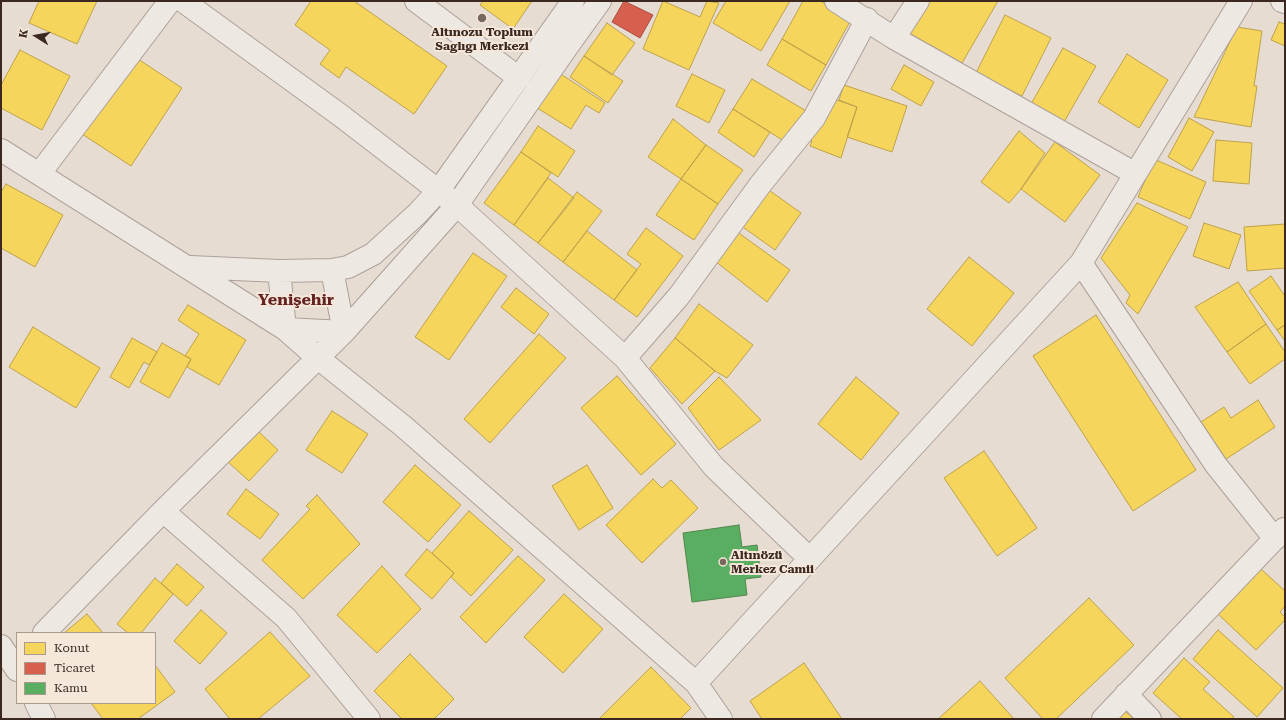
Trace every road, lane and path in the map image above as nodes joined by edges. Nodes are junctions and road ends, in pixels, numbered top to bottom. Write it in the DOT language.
graph roads {
  1 [pos="170,1"];
  2 [pos="183,1"];
  3 [pos="416,1"];
  4 [pos="573,1"];
  5 [pos="600,1"];
  6 [pos="836,1"];
  7 [pos="918,1"];
  8 [pos="1241,1"];
  9 [pos="1282,1"];
  10 [pos="1285,2"];
  11 [pos="868,19"];
  12 [pos="894,38"];
  13 [pos="518,78"];
  14 [pos="1,150"];
  15 [pos="40,173"];
  16 [pos="1134,173"];
  17 [pos="440,190"];
  18 [pos="458,205"];
  19 [pos="1081,263"];
  20 [pos="189,267"];
  21 [pos="332,270"];
  22 [pos="279,271"];
  23 [pos="285,329"];
  24 [pos="344,332"];
  25 [pos="318,358"];
  26 [pos="625,358"];
  27 [pos="163,511"];
  28 [pos="1280,534"];
  29 [pos="809,558"];
  30 [pos="45,632"];
  31 [pos="1,646"];
  32 [pos="16,665"];
  33 [pos="696,683"];
  34 [pos="1126,694"];
  35 [pos="36,704"];
  36 [pos="44,719"];
  37 [pos="369,719"];
  38 [pos="721,719"];
  39 [pos="1103,719"];
  40 [pos="1150,719"];
  1 -- 15 [label="street"];
  2 -- 17 [label="street"];
  3 -- 13 [label="street"];
  4 -- 13 [label="street"];
  5 -- 18 [label="street"];
  6 -- 11 [label="street"];
  7 -- 12 [label="street"];
  8 -- 16 [label="street"];
  9 -- 10 [label="street"];
  11 -- 12 [label="street"];
  11 -- 26 [label="street"];
  12 -- 16 [label="street"];
  13 -- 17 [label="street"];
  14 -- 15 [label="street"];
  15 -- 20 [label="street"];
  16 -- 19 [label="street"];
  17 -- 18 [label="street"];
  17 -- 21 [label="street"];
  18 -- 24 [label="street"];
  18 -- 26 [label="street"];
  19 -- 28 [label="street"];
  19 -- 29 [label="street"];
  20 -- 22 [label="street"];
  20 -- 23 [label="street"];
  21 -- 22 [label="street"];
  21 -- 24 [label="street"];
  22 -- 23 [label="street"];
  23 -- 24 [label="street"];
  23 -- 25 [label="street"];
  24 -- 25 [label="street"];
  25 -- 27 [label="street"];
  25 -- 33 [label="street"];
  26 -- 29 [label="street"];
  27 -- 30 [label="street"];
  27 -- 37 [label="street"];
  28 -- 34 [label="street"];
  29 -- 33 [label="street"];
  31 -- 32 [label="street"];
  33 -- 38 [label="street"];
  34 -- 39 [label="street"];
  34 -- 40 [label="street"];
  35 -- 36 [label="street"];
}
